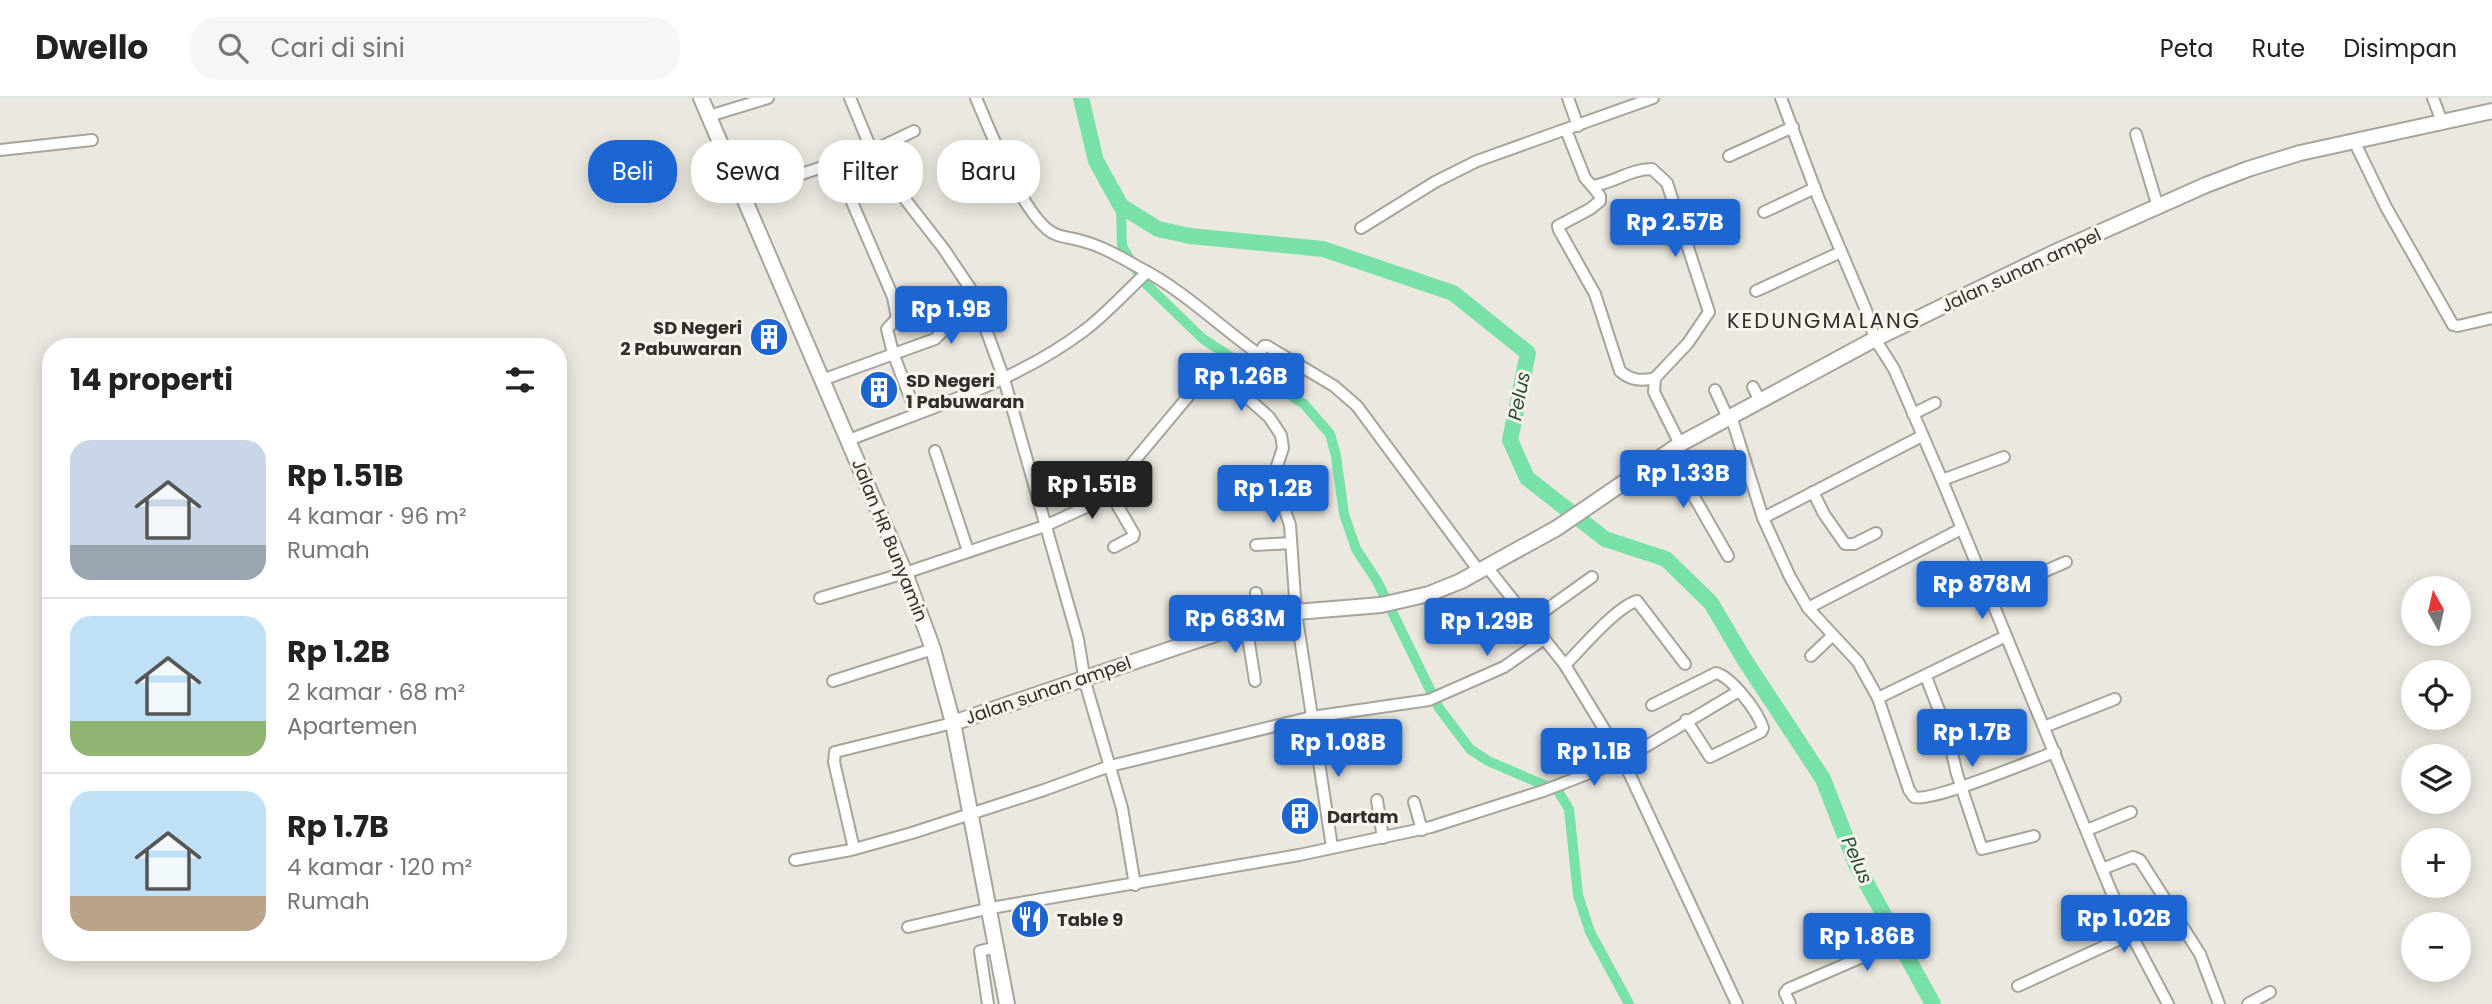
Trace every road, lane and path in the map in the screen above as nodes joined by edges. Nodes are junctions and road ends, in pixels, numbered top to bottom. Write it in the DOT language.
graph roads {
  1 [pos="701,98"];
  2 [pos="768,98"];
  3 [pos="850,98"];
  4 [pos="976,98"];
  5 [pos="1568,98"];
  6 [pos="1653,98"];
  7 [pos="1781,98"];
  8 [pos="2433,98"];
  9 [pos="2492,111"];
  10 [pos="709,116"];
  11 [pos="2442,122"];
  12 [pos="1578,126"];
  13 [pos="1793,127"];
  14 [pos="1566,130"];
  15 [pos="914,131"];
  16 [pos="2136,134"];
  17 [pos="92,140"];
  18 [pos="720,140"];
  19 [pos="867,140"];
  20 [pos="895,140"];
  21 [pos="2354,141"];
  22 [pos="0,150"];
  23 [pos="1729,156"];
  24 [pos="1592,186"];
  25 [pos="1815,188"];
  26 [pos="747,203"];
  27 [pos="852,203"];
  28 [pos="908,203"];
  29 [pos="2158,207"];
  30 [pos="1764,212"];
  31 [pos="1361,228"];
  32 [pos="1841,252"];
  33 [pos="1147,272"];
  34 [pos="972,291"];
  35 [pos="1756,291"];
  36 [pos="2492,318"];
  37 [pos="1875,339"];
  38 [pos="892,353"];
  39 [pos="1655,378"];
  40 [pos="1004,379"];
  41 [pos="822,380"];
  42 [pos="1753,387"];
  43 [pos="1715,390"];
  44 [pos="1760,401"];
  45 [pos="1935,403"];
  46 [pos="916,414"];
  47 [pos="1913,414"];
  48 [pos="1729,417"];
  49 [pos="1922,436"];
  50 [pos="849,440"];
  51 [pos="1678,445"];
  52 [pos="935,451"];
  53 [pos="2004,457"];
  54 [pos="1942,480"];
  55 [pos="1108,489"];
  56 [pos="1813,492"];
  57 [pos="1763,518"];
  58 [pos="1045,526"];
  59 [pos="1961,529"];
  60 [pos="1876,533"];
  61 [pos="1290,543"];
  62 [pos="1256,545"];
  63 [pos="1114,547"];
  64 [pos="968,551"];
  65 [pos="1728,556"];
  66 [pos="2066,562"];
  67 [pos="1483,569"];
  68 [pos="905,573"];
  69 [pos="1592,577"];
  70 [pos="1256,593"];
  71 [pos="1988,597"];
  72 [pos="820,598"];
  73 [pos="1227,607"];
  74 [pos="1808,608"];
  75 [pos="1296,612"];
  76 [pos="1253,622"];
  77 [pos="1529,622"];
  78 [pos="1223,631"];
  79 [pos="1832,636"];
  80 [pos="2006,636"];
  81 [pos="1544,639"];
  82 [pos="933,649"];
  83 [pos="1811,656"];
  84 [pos="1685,664"];
  85 [pos="1565,665"];
  86 [pos="1926,677"];
  87 [pos="1084,678"];
  88 [pos="833,681"];
  89 [pos="1255,681"];
  90 [pos="1739,691"];
  91 [pos="1878,698"];
  92 [pos="2115,699"];
  93 [pos="1652,705"];
  94 [pos="1312,717"];
  95 [pos="1686,720"];
  96 [pos="953,723"];
  97 [pos="2043,727"];
  98 [pos="2055,752"];
  99 [pos="1623,760"];
  100 [pos="1110,766"];
  101 [pos="1961,787"];
  102 [pos="1377,800"];
  103 [pos="1414,802"];
  104 [pos="2131,812"];
  105 [pos="971,815"];
  106 [pos="1422,830"];
  107 [pos="2087,830"];
  108 [pos="2034,836"];
  109 [pos="1383,838"];
  110 [pos="1332,847"];
  111 [pos="854,849"];
  112 [pos="794,860"];
  113 [pos="2102,869"];
  114 [pos="1135,885"];
  115 [pos="991,908"];
  116 [pos="1856,921"];
  117 [pos="908,927"];
  118 [pos="2131,934"];
  119 [pos="998,947"];
  120 [pos="2018,986"];
  121 [pos="2270,992"];
  122 [pos="988,1004"];
  123 [pos="1007,1004"];
  124 [pos="1737,1004"];
  125 [pos="1790,1004"];
  126 [pos="2168,1004"];
  127 [pos="2219,1004"];
  128 [pos="2248,1004"];
  1 -- 10 [label="main road, Jalan HR Bunyamin"];
  2 -- 10 [label="street"];
  3 -- 19 [label="street"];
  4 -- 33 [label="street"];
  5 -- 12 [label="street"];
  6 -- 12 [label="street"];
  7 -- 13 [label="street"];
  8 -- 11 [label="street"];
  9 -- 11 [label="main road, Jalan sunan ampel"];
  10 -- 18 [label="main road, Jalan HR Bunyamin"];
  11 -- 21 [label="main road, Jalan sunan ampel"];
  12 -- 14 [label="street"];
  13 -- 23 [label="street"];
  13 -- 25 [label="street"];
  14 -- 24 [label="street"];
  14 -- 31 [label="street"];
  15 -- 20 [label="street"];
  16 -- 29 [label="street"];
  17 -- 22 [label="street"];
  21 -- 29 [label="main road, Jalan sunan ampel"];
  21 -- 36 [label="street"];
  24 -- 39 [label="street"];
  24 -- 39 [label="street"];
  25 -- 30 [label="street"];
  25 -- 32 [label="street"];
  26 -- 41 [label="main road, Jalan HR Bunyamin"];
  27 -- 38 [label="street"];
  28 -- 34 [label="street"];
  29 -- 37 [label="main road, Jalan sunan ampel"];
  32 -- 35 [label="street"];
  32 -- 37 [label="street"];
  33 -- 40 [label="street"];
  33 -- 67 [label="street"];
  34 -- 38 [label="street"];
  34 -- 40 [label="street"];
  37 -- 44 [label="main road, Jalan sunan ampel"];
  37 -- 47 [label="street"];
  38 -- 41 [label="street"];
  38 -- 46 [label="street"];
  39 -- 51 [label="street"];
  40 -- 46 [label="street"];
  40 -- 58 [label="street"];
  41 -- 50 [label="main road, Jalan HR Bunyamin"];
  42 -- 44 [label="street"];
  43 -- 48 [label="street"];
  44 -- 48 [label="main road, Jalan sunan ampel"];
  45 -- 47 [label="street"];
  46 -- 50 [label="street"];
  47 -- 49 [label="street"];
  48 -- 51 [label="main road, Jalan sunan ampel"];
  48 -- 57 [label="street"];
  49 -- 54 [label="street"];
  49 -- 56 [label="street"];
  50 -- 68 [label="main road, Jalan HR Bunyamin"];
  51 -- 65 [label="street"];
  51 -- 67 [label="main road, Jalan sunan ampel"];
  52 -- 64 [label="street"];
  53 -- 54 [label="street"];
  54 -- 59 [label="street"];
  55 -- 58 [label="street"];
  55 -- 61 [label="street"];
  55 -- 63 [label="street"];
  56 -- 57 [label="street"];
  56 -- 60 [label="street"];
  57 -- 74 [label="street"];
  58 -- 64 [label="street"];
  58 -- 87 [label="street"];
  59 -- 71 [label="street"];
  59 -- 74 [label="street"];
  61 -- 62 [label="street"];
  61 -- 75 [label="street"];
  64 -- 68 [label="street"];
  66 -- 71 [label="street"];
  67 -- 75 [label="main road, Jalan sunan ampel"];
  67 -- 77 [label="street"];
  68 -- 72 [label="street"];
  68 -- 82 [label="main road, Jalan HR Bunyamin"];
  69 -- 77 [label="street"];
  70 -- 76 [label="street"];
  71 -- 80 [label="street"];
  73 -- 78 [label="street"];
  74 -- 79 [label="street"];
  75 -- 76 [label="main road, Jalan sunan ampel"];
  75 -- 94 [label="street"];
  76 -- 78 [label="main road, Jalan sunan ampel"];
  76 -- 89 [label="street"];
  77 -- 81 [label="street"];
  78 -- 87 [label="main road, Jalan sunan ampel"];
  79 -- 83 [label="street"];
  79 -- 91 [label="street"];
  80 -- 86 [label="street"];
  80 -- 97 [label="street"];
  81 -- 85 [label="street"];
  81 -- 94 [label="street"];
  82 -- 88 [label="street"];
  82 -- 96 [label="main road, Jalan HR Bunyamin"];
  84 -- 85 [label="street"];
  85 -- 99 [label="street"];
  86 -- 91 [label="street"];
  86 -- 101 [label="street"];
  87 -- 96 [label="main road, Jalan sunan ampel"];
  87 -- 100 [label="street"];
  90 -- 93 [label="street"];
  90 -- 95 [label="street"];
  90 -- 95 [label="street"];
  91 -- 101 [label="street"];
  92 -- 97 [label="street"];
  94 -- 100 [label="street"];
  94 -- 110 [label="street"];
  95 -- 99 [label="street"];
  96 -- 105 [label="main road, Jalan HR Bunyamin"];
  96 -- 111 [label="street"];
  97 -- 98 [label="street"];
  98 -- 101 [label="street"];
  98 -- 107 [label="street"];
  99 -- 106 [label="street"];
  99 -- 124 [label="street"];
  100 -- 105 [label="street"];
  100 -- 114 [label="street"];
  101 -- 108 [label="street"];
  102 -- 109 [label="street"];
  103 -- 106 [label="street"];
  104 -- 107 [label="street"];
  105 -- 111 [label="street"];
  105 -- 115 [label="main road, Jalan HR Bunyamin"];
  106 -- 109 [label="street"];
  107 -- 113 [label="street"];
  109 -- 110 [label="street"];
  110 -- 114 [label="street"];
  111 -- 112 [label="street"];
  113 -- 118 [label="street"];
  113 -- 127 [label="street"];
  114 -- 115 [label="street"];
  115 -- 117 [label="street"];
  115 -- 119 [label="main road, Jalan HR Bunyamin"];
  116 -- 125 [label="street"];
  118 -- 120 [label="street"];
  118 -- 126 [label="street"];
  119 -- 122 [label="street"];
  119 -- 123 [label="main road, Jalan HR Bunyamin"];
  121 -- 128 [label="street"];
}
